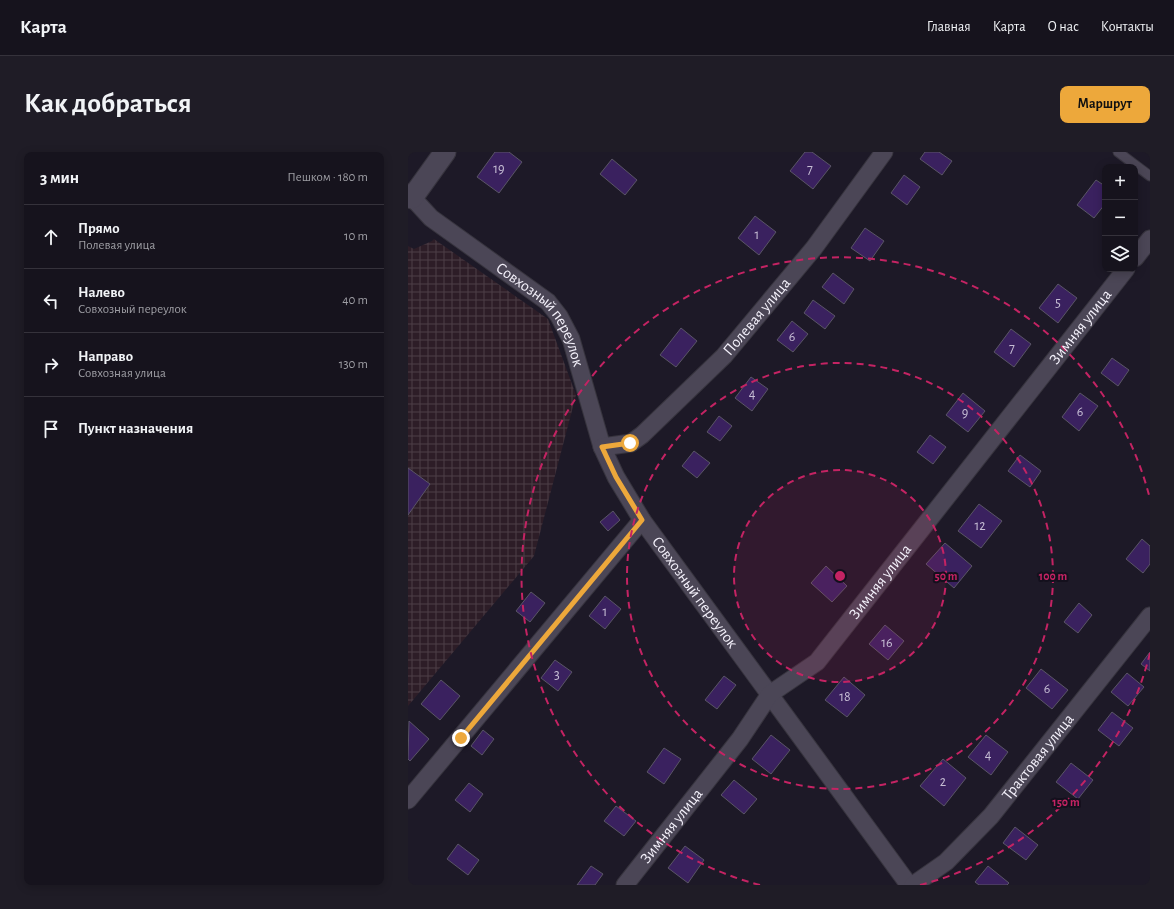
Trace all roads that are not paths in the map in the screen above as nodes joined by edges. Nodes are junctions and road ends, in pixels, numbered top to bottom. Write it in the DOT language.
graph roads {
  1 [pos="445,152"];
  2 [pos="884,152"];
  3 [pos="1118,152"];
  4 [pos="1150,176"];
  5 [pos="410,195"];
  6 [pos="1150,239"];
  7 [pos="1138,254"];
  8 [pos="1124,272"];
  9 [pos="602,447"];
  10 [pos="642,520"];
  11 [pos="1150,616"];
  12 [pos="770,694"];
  13 [pos="408,800"];
  14 [pos="625,885"];
  15 [pos="909,885"];
  16 [pos="914,885"];
  1 -- 5 [label="street"];
  2 -- 9 [label="street, Полевая улица"];
  3 -- 4 [label="lane"];
  5 -- 9 [label="street, Совхозный переулок"];
  6 -- 7 [label="street"];
  8 -- 12 [label="street, Зимняя улица"];
  9 -- 10 [label="street, Совхозный переулок"];
  10 -- 12 [label="street, Совхозный переулок"];
  10 -- 13 [label="street"];
  11 -- 16 [label="street, Трактовая улица"];
  12 -- 14 [label="street, Зимняя улица"];
  12 -- 15 [label="street, Совхозный переулок"];
}
